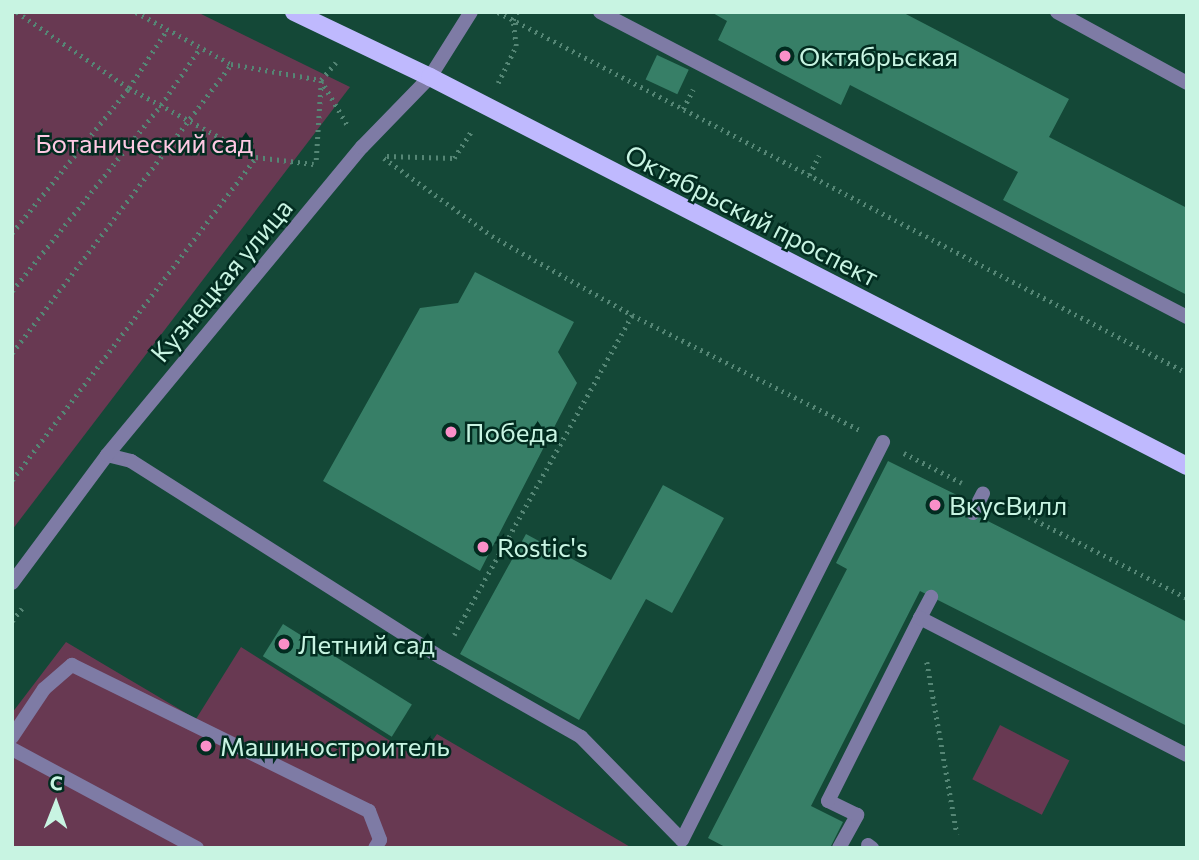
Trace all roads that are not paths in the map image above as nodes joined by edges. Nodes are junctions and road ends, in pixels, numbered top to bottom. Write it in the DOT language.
graph roads {
  1 [pos="294,12"];
  2 [pos="471,12"];
  3 [pos="600,12"];
  4 [pos="1057,12"];
  5 [pos="430,77"];
  6 [pos="1187,83"];
  7 [pos="1187,317"];
  8 [pos="883,442"];
  9 [pos="107,455"];
  10 [pos="1187,466"];
  11 [pos="983,493"];
  12 [pos="973,513"];
  13 [pos="12,583"];
  14 [pos="931,597"];
  15 [pos="920,618"];
  16 [pos="12,737"];
  17 [pos="12,749"];
  18 [pos="1187,755"];
  19 [pos="197,848"];
  20 [pos="375,848"];
  21 [pos="839,848"];
  1 -- 5 [label="main road, Октябрьский проспект"];
  2 -- 5 [label="street, Кузнецкая улица"];
  3 -- 7 [label="street"];
  4 -- 6 [label="street"];
  5 -- 9 [label="street, Кузнецкая улица"];
  5 -- 10 [label="main road, Октябрьский проспект"];
  8 -- 9 [label="street"];
  9 -- 13 [label="street, Кузнецкая улица"];
  11 -- 12 [label="street"];
  14 -- 15 [label="street"];
  15 -- 18 [label="street"];
  15 -- 21 [label="street"];
  16 -- 20 [label="street"];
  17 -- 19 [label="street"];
}
